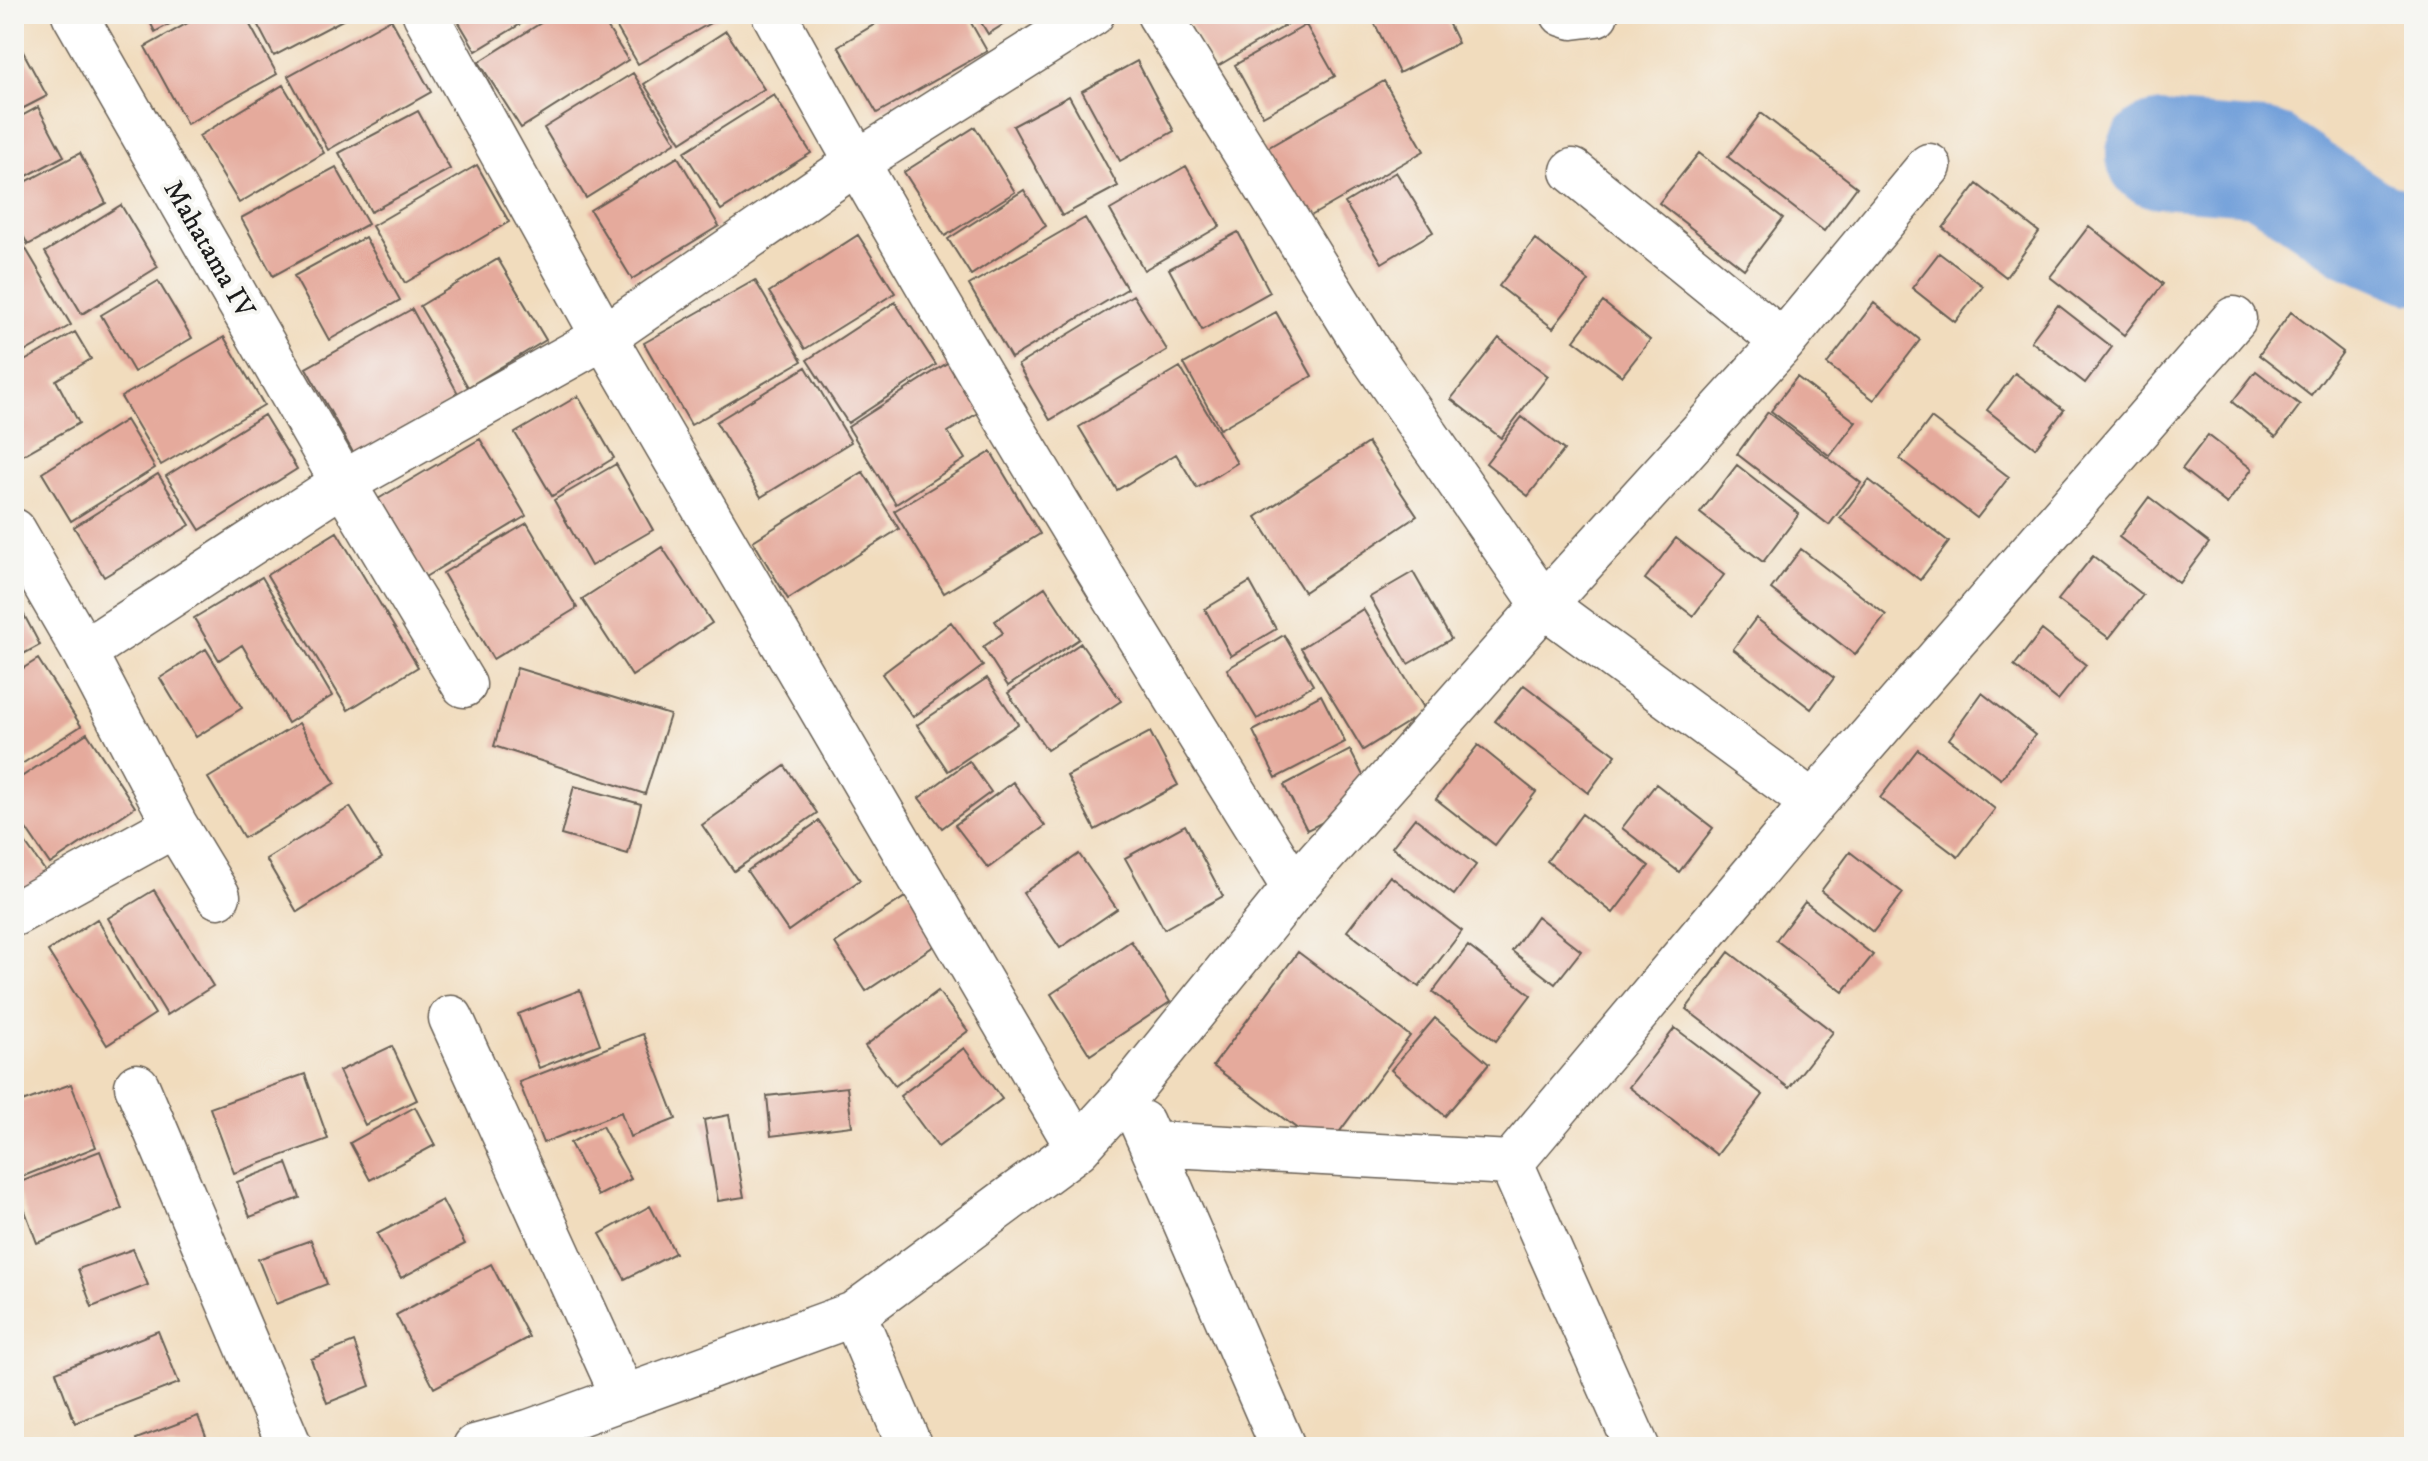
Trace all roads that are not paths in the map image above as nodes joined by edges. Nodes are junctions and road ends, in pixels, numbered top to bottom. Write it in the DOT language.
graph roads {
  1 [pos="74,14"];
  2 [pos="425,14"];
  3 [pos="774,14"];
  4 [pos="1092,14"];
  5 [pos="1159,14"];
  6 [pos="1563,14"];
  7 [pos="1596,14"];
  8 [pos="856,163"];
  9 [pos="1929,166"];
  10 [pos="1573,171"];
  11 [pos="2234,319"];
  12 [pos="604,337"];
  13 [pos="1783,342"];
  14 [pos="343,483"];
  15 [pos="14,531"];
  16 [pos="1544,605"];
  17 [pos="84,652"];
  18 [pos="464,685"];
  19 [pos="1813,803"];
  20 [pos="175,825"];
  21 [pos="1294,888"];
  22 [pos="218,896"];
  23 [pos="14,914"];
  24 [pos="451,1018"];
  25 [pos="137,1086"];
  26 [pos="1128,1093"];
  27 [pos="1152,1144"];
  28 [pos="1078,1148"];
  29 [pos="1511,1163"];
  30 [pos="854,1314"];
  31 [pos="624,1398"];
  32 [pos="532,1440"];
  33 [pos="290,1447"];
  34 [pos="475,1447"];
  35 [pos="910,1447"];
  36 [pos="1283,1447"];
  37 [pos="1637,1447"];
  1 -- 14 [label="street, Mahatama IV"];
  2 -- 12 [label="street"];
  3 -- 8 [label="street"];
  4 -- 8 [label="street"];
  5 -- 16 [label="street"];
  6 -- 7 [label="street"];
  8 -- 12 [label="street"];
  8 -- 21 [label="street"];
  9 -- 13 [label="street"];
  10 -- 13 [label="street"];
  11 -- 19 [label="street"];
  12 -- 14 [label="street"];
  12 -- 28 [label="street"];
  13 -- 16 [label="street"];
  14 -- 17 [label="street"];
  14 -- 18 [label="street, Mahatama IV"];
  15 -- 17 [label="street"];
  16 -- 19 [label="street"];
  16 -- 21 [label="street"];
  17 -- 20 [label="street"];
  19 -- 29 [label="street"];
  20 -- 22 [label="street"];
  20 -- 23 [label="street"];
  21 -- 26 [label="street"];
  24 -- 31 [label="street"];
  25 -- 33 [label="street"];
  26 -- 27 [label="street"];
  26 -- 28 [label="street"];
  27 -- 29 [label="street"];
  27 -- 36 [label="street"];
  28 -- 30 [label="street"];
  29 -- 37 [label="street"];
  30 -- 31 [label="street"];
  30 -- 35 [label="street"];
  31 -- 32 [label="street"];
  32 -- 34 [label="street"];
}
